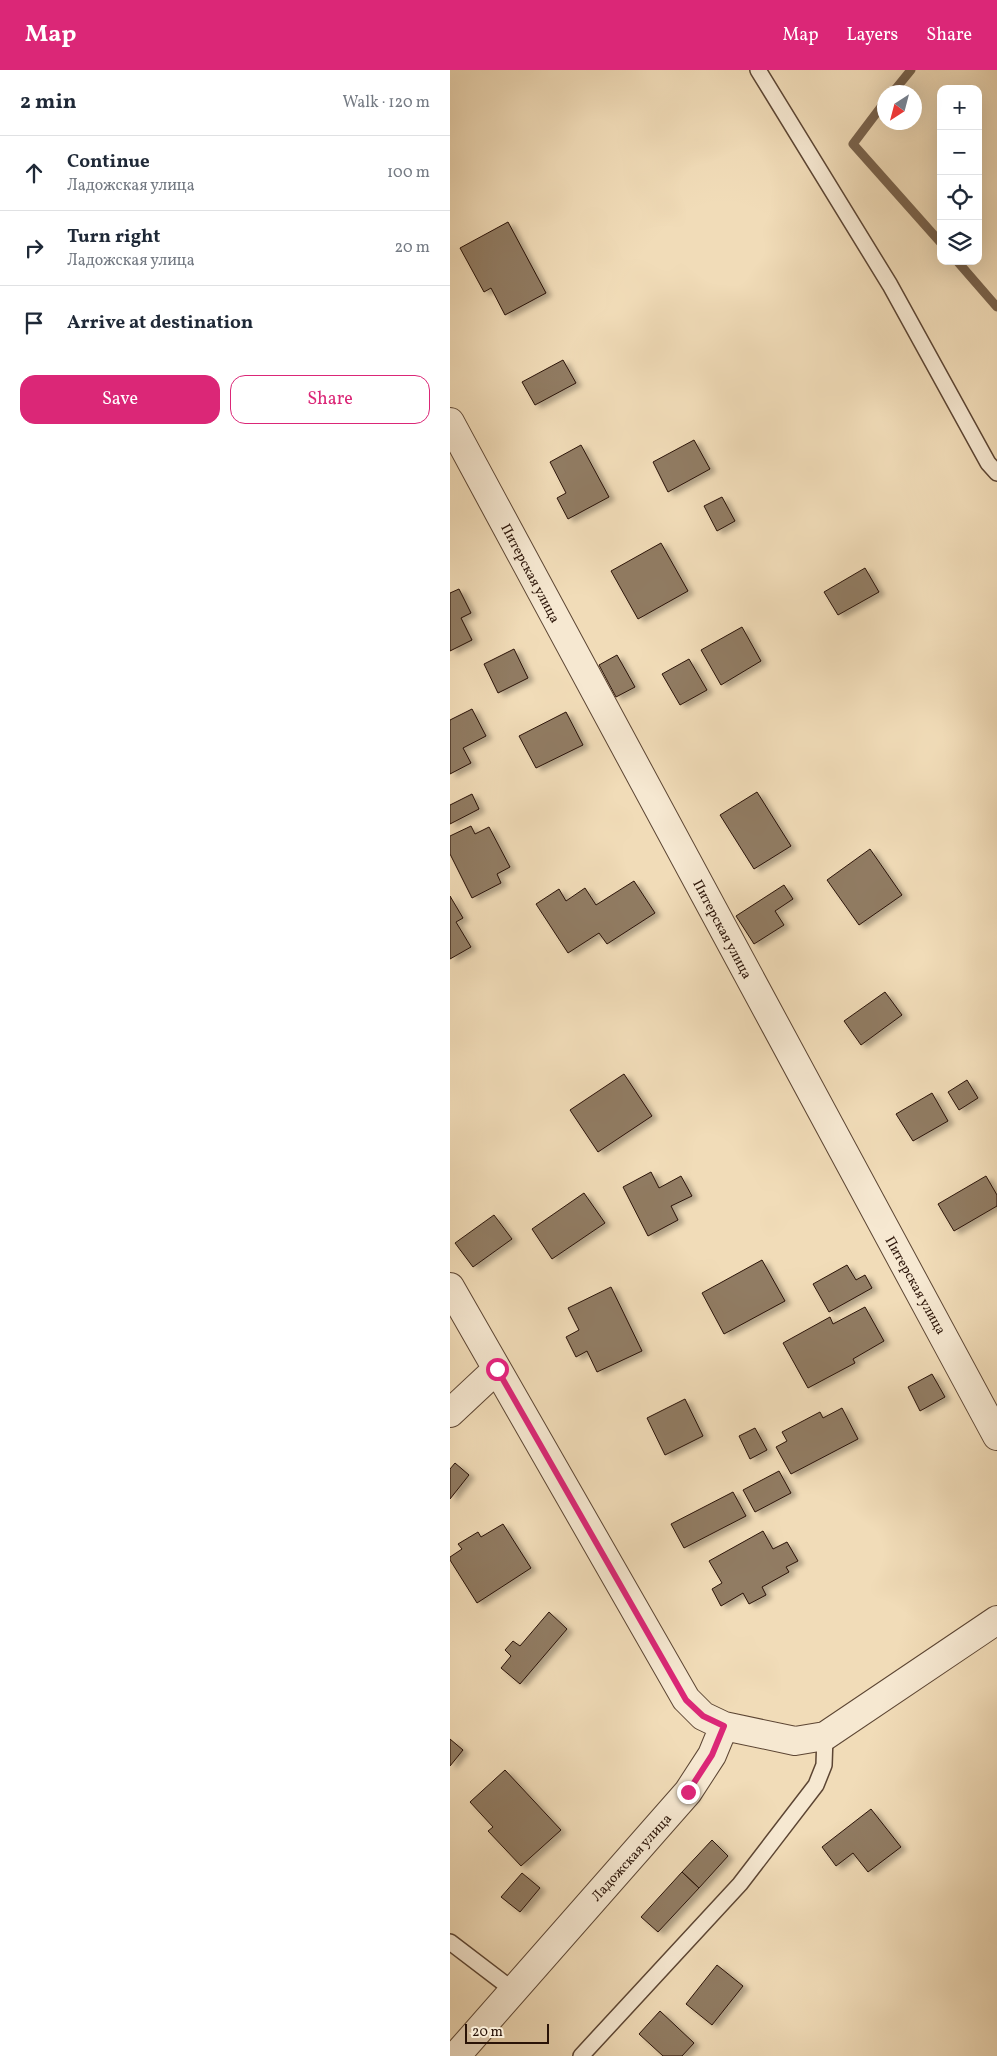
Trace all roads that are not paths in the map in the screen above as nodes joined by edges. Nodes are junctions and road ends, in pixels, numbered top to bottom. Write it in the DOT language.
graph roads {
  1 [pos="758,70"];
  2 [pos="450,422"];
  3 [pos="997,473"];
  4 [pos="450,1287"];
  5 [pos="497,1369"];
  6 [pos="450,1413"];
  7 [pos="997,1436"];
  8 [pos="997,1620"];
  9 [pos="724,1726"];
  10 [pos="825,1736"];
  11 [pos="450,1942"];
  12 [pos="512,1990"];
  13 [pos="456,2056"];
  14 [pos="581,2056"];
  1 -- 3 [label="lane"];
  2 -- 7 [label="street, Питерская улица"];
  4 -- 5 [label="street"];
  5 -- 6 [label="street"];
  5 -- 9 [label="street"];
  8 -- 10 [label="street"];
  9 -- 10 [label="street"];
  9 -- 12 [label="street, Ладожская улица"];
  10 -- 14 [label="lane"];
  11 -- 12 [label="lane"];
  12 -- 13 [label="street, Ладожская улица"];
}
